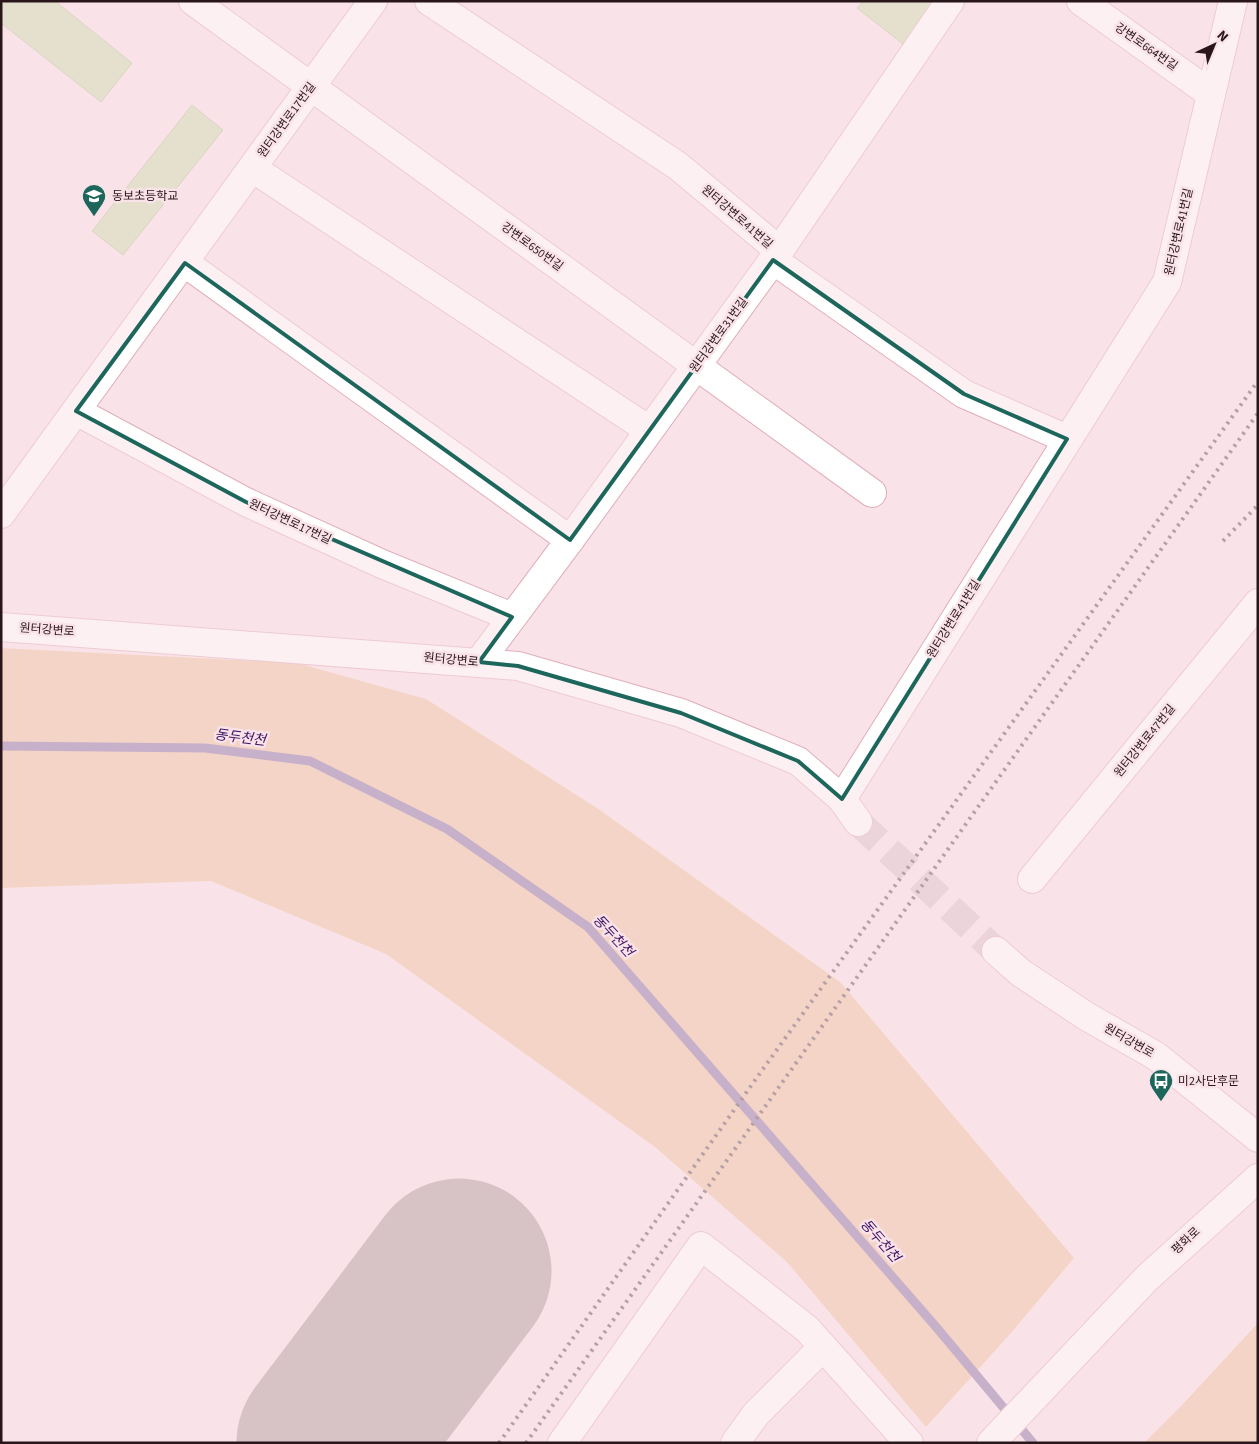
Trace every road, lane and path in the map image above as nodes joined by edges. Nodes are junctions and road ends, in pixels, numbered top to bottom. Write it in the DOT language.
graph roads {
  1 [pos="193,1"];
  2 [pos="373,1"];
  3 [pos="429,1"];
  4 [pos="950,1"];
  5 [pos="1081,1"];
  6 [pos="1233,1"];
  7 [pos="311,86"];
  8 [pos="1211,94"];
  9 [pos="252,168"];
  10 [pos="773,260"];
  11 [pos="185,263"];
  12 [pos="696,366"];
  13 [pos="76,411"];
  14 [pos="649,430"];
  15 [pos="1067,439"];
  16 [pos="872,493"];
  17 [pos="1,514"];
  18 [pos="570,540"];
  19 [pos="1256,609"];
  20 [pos="512,617"];
  21 [pos="1,627"];
  22 [pos="478,662"];
  23 [pos="842,799"];
  24 [pos="858,822"];
  25 [pos="1032,879"];
  26 [pos="996,951"];
  27 [pos="1258,1138"];
  28 [pos="1258,1178"];
  29 [pos="823,1347"];
  30 [pos="562,1443"];
  31 [pos="735,1443"];
  32 [pos="909,1443"];
  33 [pos="991,1443"];
  1 -- 7 [label="street, 강변로650번길"];
  2 -- 7 [label="street, 원터강변로17번길"];
  3 -- 10 [label="street, 원터강변로41번길"];
  4 -- 10 [label="street, 원터강변로31번길"];
  5 -- 8 [label="street, 강변로664번길"];
  6 -- 8 [label="street, 원터강변로41번길"];
  7 -- 9 [label="street, 원터강변로17번길"];
  7 -- 12 [label="street, 강변로650번길"];
  8 -- 15 [label="street, 원터강변로41번길"];
  9 -- 11 [label="street, 원터강변로17번길"];
  9 -- 14 [label="street"];
  10 -- 12 [label="street, 원터강변로31번길"];
  10 -- 15 [label="street, 원터강변로41번길"];
  11 -- 13 [label="street, 원터강변로17번길"];
  11 -- 18 [label="street"];
  12 -- 14 [label="street, 원터강변로31번길"];
  12 -- 16 [label="street, 강변로650번길"];
  13 -- 17 [label="street, 원터강변로17번길"];
  13 -- 20 [label="street, 원터강변로17번길"];
  14 -- 18 [label="street, 원터강변로31번길"];
  15 -- 23 [label="street, 원터강변로41번길"];
  18 -- 20 [label="street, 원터강변로31번길"];
  19 -- 25 [label="street, 원터강변로47번길"];
  20 -- 22 [label="street, 원터강변로31번길"];
  21 -- 22 [label="street, 원터강변로"];
  22 -- 23 [label="street, 원터강변로"];
  23 -- 24 [label="street, 원터강변로"];
  26 -- 27 [label="street, 원터강변로"];
  28 -- 33 [label="street, 평화로"];
  29 -- 30 [label="street"];
  29 -- 31 [label="street"];
  29 -- 32 [label="street"];
}
